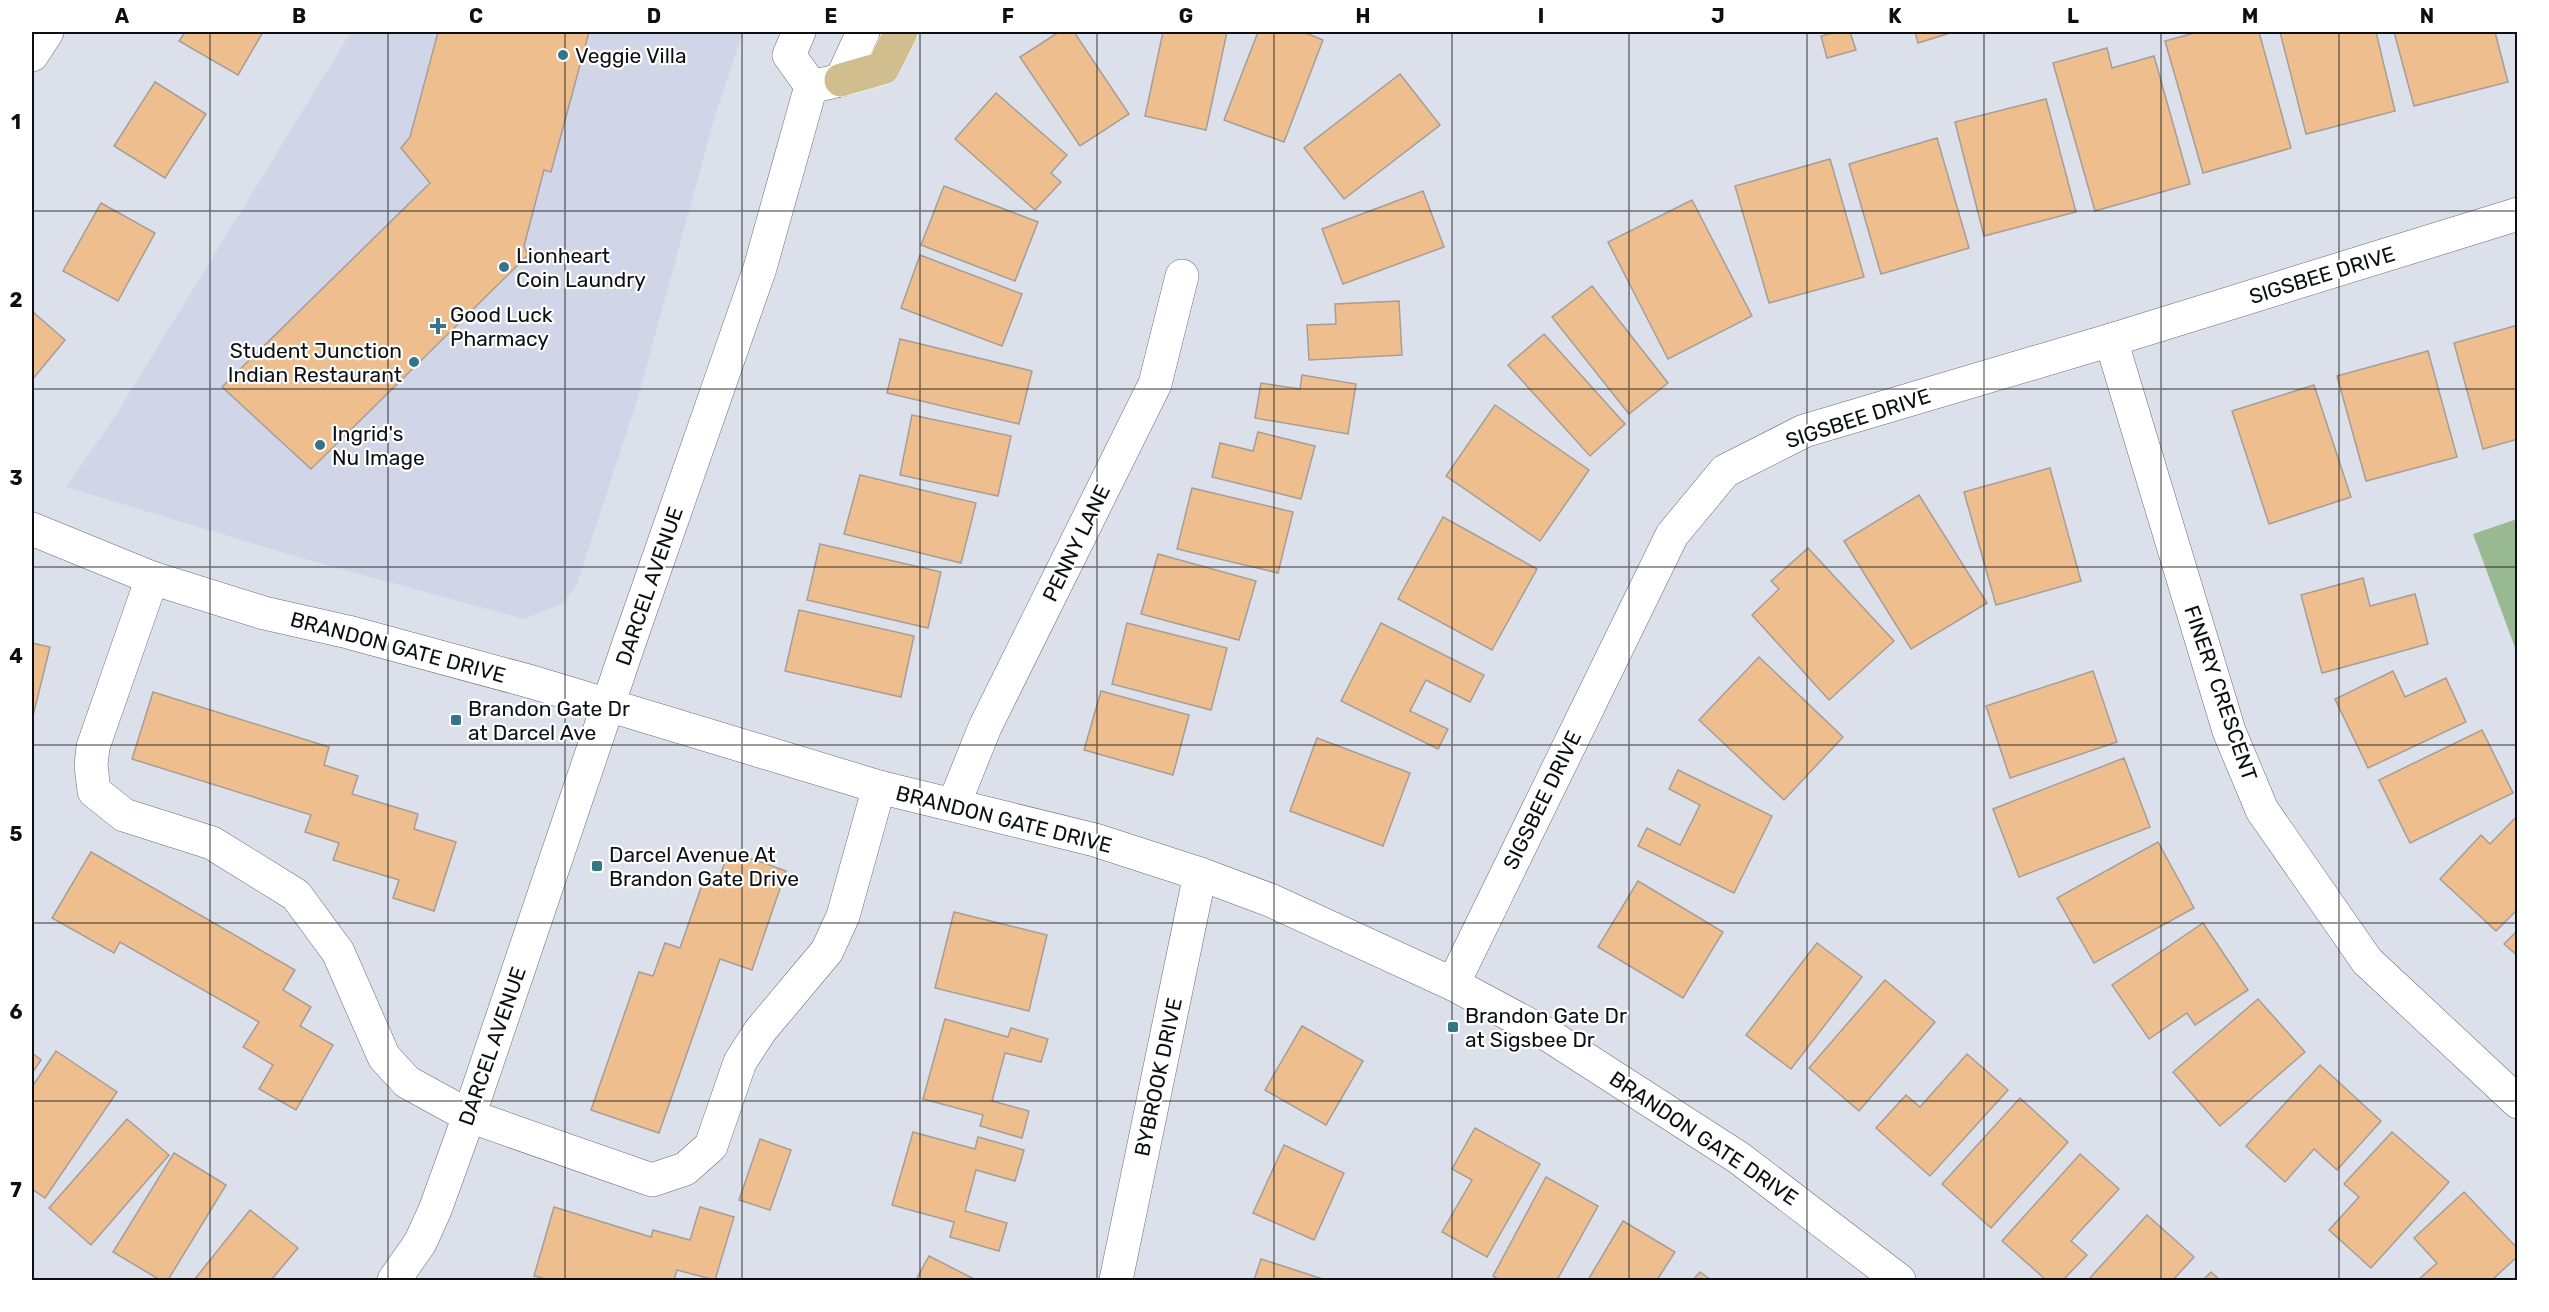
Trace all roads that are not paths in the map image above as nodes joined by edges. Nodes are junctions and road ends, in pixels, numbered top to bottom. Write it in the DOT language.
graph roads {
  1 [pos="47,32"];
  2 [pos="799,32"];
  3 [pos="863,32"];
  4 [pos="901,32"];
  5 [pos="32,54"];
  6 [pos="826,83"];
  7 [pos="2517,214"];
  8 [pos="1182,276"];
  9 [pos="2111,340"];
  10 [pos="32,529"];
  11 [pos="152,578"];
  12 [pos="608,705"];
  13 [pos="879,787"];
  14 [pos="954,804"];
  15 [pos="1200,874"];
  16 [pos="1453,984"];
  17 [pos="2517,1102"];
  18 [pos="469,1116"];
  19 [pos="394,1281"];
  20 [pos="1116,1281"];
  21 [pos="1899,1281"];
  1 -- 5 [label="street"];
  2 -- 6 [label="street"];
  3 -- 6 [label="street, DARCEL AVENUE"];
  4 -- 6 [label="main road"];
  6 -- 12 [label="street, DARCEL AVENUE"];
  7 -- 9 [label="street, SIGSBEE DRIVE"];
  8 -- 14 [label="street, PENNY LANE"];
  9 -- 16 [label="street, SIGSBEE DRIVE"];
  9 -- 17 [label="street, FINERY CRESCENT"];
  10 -- 11 [label="street, BRANDON GATE DRIVE"];
  11 -- 12 [label="street, BRANDON GATE DRIVE"];
  11 -- 18 [label="street"];
  12 -- 13 [label="street, BRANDON GATE DRIVE"];
  12 -- 18 [label="street, DARCEL AVENUE"];
  13 -- 14 [label="street, BRANDON GATE DRIVE"];
  13 -- 18 [label="street"];
  14 -- 15 [label="street, BRANDON GATE DRIVE"];
  15 -- 16 [label="street, BRANDON GATE DRIVE"];
  15 -- 20 [label="street, BYBROOK DRIVE"];
  16 -- 21 [label="street, BRANDON GATE DRIVE"];
  18 -- 19 [label="street, DARCEL AVENUE"];
}
